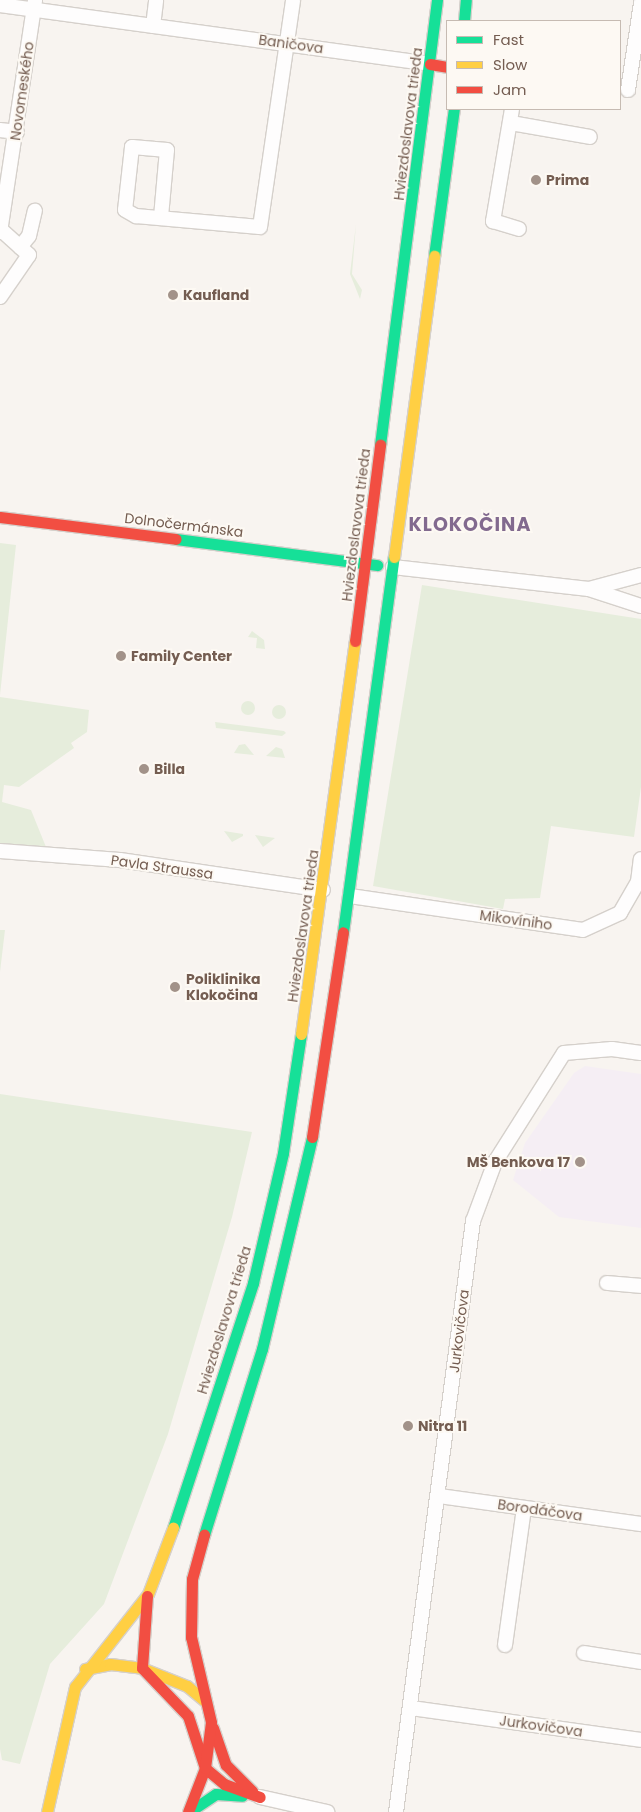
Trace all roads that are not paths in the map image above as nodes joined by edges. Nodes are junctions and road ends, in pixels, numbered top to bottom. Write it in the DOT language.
graph roads {
  1 [pos="156,0"];
  2 [pos="293,0"];
  3 [pos="437,0"];
  4 [pos="466,0"];
  5 [pos="641,3"];
  6 [pos="34,4"];
  7 [pos="0,5"];
  8 [pos="464,20"];
  9 [pos="153,26"];
  10 [pos="288,43"];
  11 [pos="430,64"];
  12 [pos="446,67"];
  13 [pos="630,90"];
  14 [pos="454,110"];
  15 [pos="512,110"];
  16 [pos="511,123"];
  17 [pos="0,130"];
  18 [pos="17,132"];
  19 [pos="590,138"];
  20 [pos="35,211"];
  21 [pos="161,218"];
  22 [pos="519,229"];
  23 [pos="1,231"];
  24 [pos="20,247"];
  25 [pos="403,294"];
  26 [pos="0,297"];
  27 [pos="430,297"];
  28 [pos="0,518"];
  29 [pos="365,562"];
  30 [pos="393,568"];
  31 [pos="641,575"];
  32 [pos="589,589"];
  33 [pos="641,606"];
  34 [pos="0,851"];
  35 [pos="641,859"];
  36 [pos="323,890"];
  37 [pos="350,896"];
  38 [pos="641,1053"];
  39 [pos="607,1283"];
  40 [pos="641,1286"];
  41 [pos="439,1496"];
  42 [pos="524,1508"];
  43 [pos="641,1524"];
  44 [pos="148,1594"];
  45 [pos="505,1645"];
  46 [pos="584,1653"];
  47 [pos="641,1662"];
  48 [pos="142,1668"];
  49 [pos="85,1669"];
  50 [pos="206,1702"];
  51 [pos="411,1708"];
  52 [pos="211,1722"];
  53 [pos="641,1740"];
  54 [pos="205,1768"];
  55 [pos="260,1797"];
  56 [pos="47,1812"];
  57 [pos="188,1812"];
  58 [pos="327,1812"];
  59 [pos="396,1812"];
  1 -- 9 [label="street"];
  2 -- 10 [label="street"];
  3 -- 11 [label="street, Hviezdoslavova trieda"];
  4 -- 8 [label="street"];
  5 -- 13 [label="street"];
  6 -- 7 [label="street"];
  6 -- 9 [label="street, Baničova"];
  6 -- 18 [label="street, Novomeského"];
  9 -- 10 [label="street, Baničova"];
  10 -- 11 [label="street, Baničova"];
  10 -- 21 [label="street"];
  11 -- 12 [label="street"];
  11 -- 25 [label="street, Hviezdoslavova trieda"];
  14 -- 27 [label="street"];
  15 -- 16 [label="street"];
  16 -- 19 [label="street"];
  16 -- 22 [label="street"];
  17 -- 18 [label="street"];
  18 -- 23 [label="street, Novomeského"];
  20 -- 24 [label="street"];
  21 -- 21 [label="street"];
  23 -- 24 [label="street"];
  24 -- 26 [label="street"];
  25 -- 27 [label="street"];
  25 -- 29 [label="street, Hviezdoslavova trieda"];
  27 -- 30 [label="street"];
  28 -- 29 [label="street, Dolnočermánska"];
  29 -- 30 [label="street, Dolnočermánska"];
  29 -- 36 [label="street, Hviezdoslavova trieda"];
  30 -- 32 [label="street"];
  30 -- 37 [label="street"];
  31 -- 32 [label="street"];
  32 -- 33 [label="street"];
  34 -- 36 [label="street, Pavla Straussa"];
  35 -- 37 [label="street, Mikovíniho"];
  36 -- 37 [label="street"];
  36 -- 44 [label="street, Hviezdoslavova trieda"];
  37 -- 50 [label="street"];
  38 -- 41 [label="street, Jurkovičova"];
  39 -- 40 [label="street"];
  41 -- 42 [label="street, Borodáčova"];
  41 -- 51 [label="street, Jurkovičova"];
  42 -- 43 [label="street, Borodáčova"];
  42 -- 45 [label="street"];
  44 -- 48 [label="street"];
  44 -- 49 [label="street, Hviezdoslavova trieda"];
  46 -- 47 [label="street"];
  48 -- 49 [label="street"];
  48 -- 50 [label="street"];
  48 -- 54 [label="street"];
  49 -- 56 [label="street, Hviezdoslavova trieda"];
  50 -- 52 [label="street"];
  51 -- 53 [label="street, Jurkovičova"];
  51 -- 59 [label="street, Jurkovičova"];
  52 -- 54 [label="street"];
  52 -- 55 [label="street"];
  54 -- 55 [label="street"];
  54 -- 57 [label="street"];
  55 -- 57 [label="street"];
  55 -- 58 [label="street"];
}
